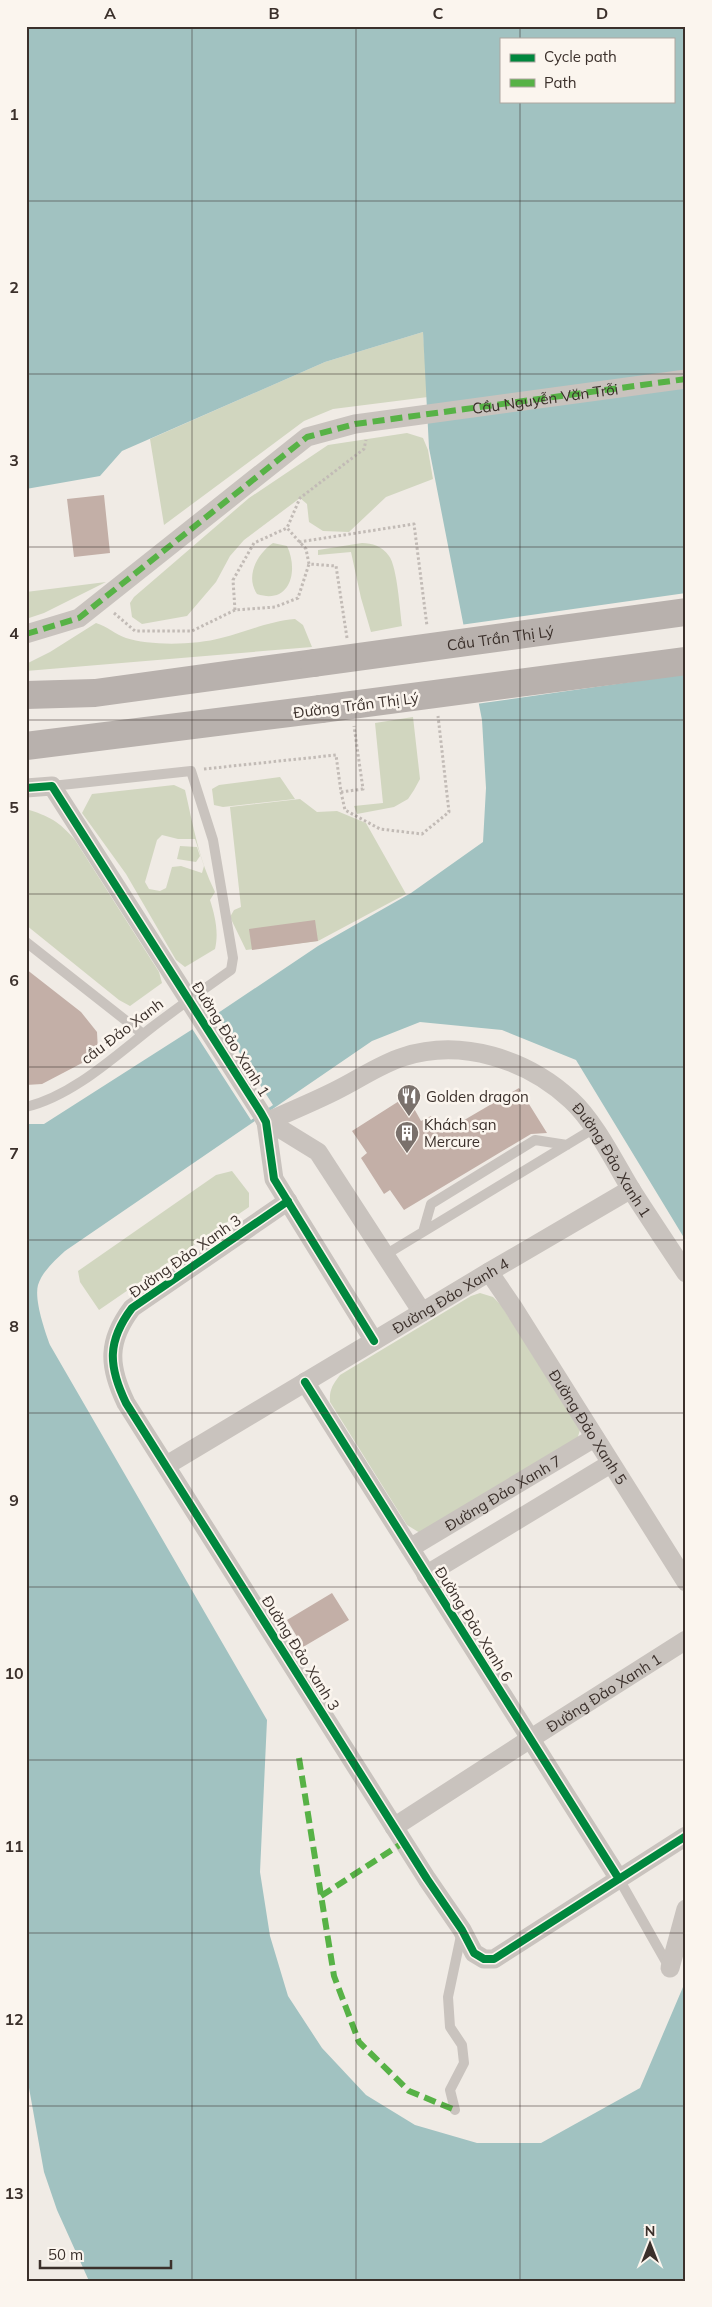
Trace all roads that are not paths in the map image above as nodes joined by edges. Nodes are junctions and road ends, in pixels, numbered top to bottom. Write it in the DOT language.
graph roads {
  1 [pos="686,379"];
  2 [pos="686,612"];
  3 [pos="26,634"];
  4 [pos="686,661"];
  5 [pos="96,693"];
  6 [pos="26,695"];
  7 [pos="26,705"];
  8 [pos="26,732"];
  9 [pos="106,734"];
  10 [pos="26,746"];
  11 [pos="52,786"];
  12 [pos="26,788"];
  13 [pos="26,942"];
  14 [pos="190,998"];
  15 [pos="143,1034"];
  16 [pos="26,1107"];
  17 [pos="264,1118"];
  18 [pos="593,1128"];
  19 [pos="567,1145"];
  20 [pos="631,1189"];
  21 [pos="288,1201"];
  22 [pos="423,1232"];
  23 [pos="385,1255"];
  24 [pos="489,1272"];
  25 [pos="686,1273"];
  26 [pos="422,1312"];
  27 [pos="374,1341"];
  28 [pos="305,1382"];
  29 [pos="594,1438"];
  30 [pos="610,1464"];
  31 [pos="167,1466"];
  32 [pos="410,1548"];
  33 [pos="426,1575"];
  34 [pos="686,1582"];
  35 [pos="686,1640"];
  36 [pos="530,1738"];
  37 [pos="394,1827"];
  38 [pos="686,1836"];
  39 [pos="619,1879"];
  40 [pos="686,1909"];
  41 [pos="462,1930"];
  42 [pos="670,1968"];
  43 [pos="455,2110"];
  1 -- 3 [label="street, Cầu Nguyễn Văn Trỗi"];
  2 -- 5 [label="main road, Cầu Trần Thị Lý, bridge"];
  4 -- 9 [label="main road, Đường Trần Thị Lý, bridge"];
  5 -- 6 [label="main road"];
  5 -- 7 [label="main road"];
  8 -- 9 [label="main road"];
  9 -- 10 [label="main road, Đường Trần Thị Lý"];
  11 -- 12 [label="street"];
  11 -- 14 [label="street, Đường Đảo Xanh 1"];
  11 -- 14 [label="lane, cầu Đảo Xanh"];
  13 -- 15 [label="lane"];
  14 -- 15 [label="lane, cầu Đảo Xanh"];
  14 -- 17 [label="street, Đường Đảo Xanh 1"];
  15 -- 16 [label="lane, cầu Đảo Xanh"];
  17 -- 18 [label="street, Đường Đảo Xanh 1"];
  17 -- 21 [label="street, Đường Đảo Xanh 1"];
  17 -- 23 [label="street, Đường Đảo Xanh 1"];
  18 -- 19 [label="lane"];
  18 -- 20 [label="street, Đường Đảo Xanh 1"];
  19 -- 22 [label="lane"];
  19 -- 22 [label="lane"];
  20 -- 24 [label="street, Đường Đảo Xanh 4"];
  20 -- 25 [label="street, Đường Đảo Xanh 1"];
  21 -- 27 [label="street, Đường Đảo Xanh 1"];
  21 -- 31 [label="street, Đường Đảo Xanh 3"];
  22 -- 23 [label="lane"];
  23 -- 26 [label="street, Đường Đảo Xanh 1"];
  24 -- 26 [label="street, Đường Đảo Xanh 4"];
  24 -- 29 [label="street, Đường Đảo Xanh 5"];
  26 -- 27 [label="street, Đường Đảo Xanh 4"];
  27 -- 28 [label="street, Đường Đảo Xanh 4"];
  28 -- 31 [label="street, Đường Đảo Xanh 4"];
  28 -- 32 [label="street, Đường Đảo Xanh 6"];
  29 -- 30 [label="street, Đường Đảo Xanh 5"];
  29 -- 32 [label="street, Đường Đảo Xanh 7"];
  30 -- 33 [label="street, Đường Đảo Xanh 7"];
  30 -- 34 [label="street, Đường Đảo Xanh 5"];
  31 -- 37 [label="street, Đường Đảo Xanh 3"];
  32 -- 33 [label="street, Đường Đảo Xanh 6"];
  33 -- 36 [label="street, Đường Đảo Xanh 6"];
  35 -- 36 [label="street, Đường Đảo Xanh 1"];
  36 -- 37 [label="street, Đường Đảo Xanh 1"];
  36 -- 39 [label="street, Đường Đảo Xanh 6"];
  37 -- 41 [label="street, Đường Đảo Xanh 3"];
  38 -- 39 [label="street, Đường Đảo Xanh 3"];
  39 -- 41 [label="street, Đường Đảo Xanh 3"];
  39 -- 42 [label="lane, Đường Đảo Xanh 6"];
  40 -- 42 [label="street, Đường Đảo Xanh 6"];
  41 -- 43 [label="lane"];
}
